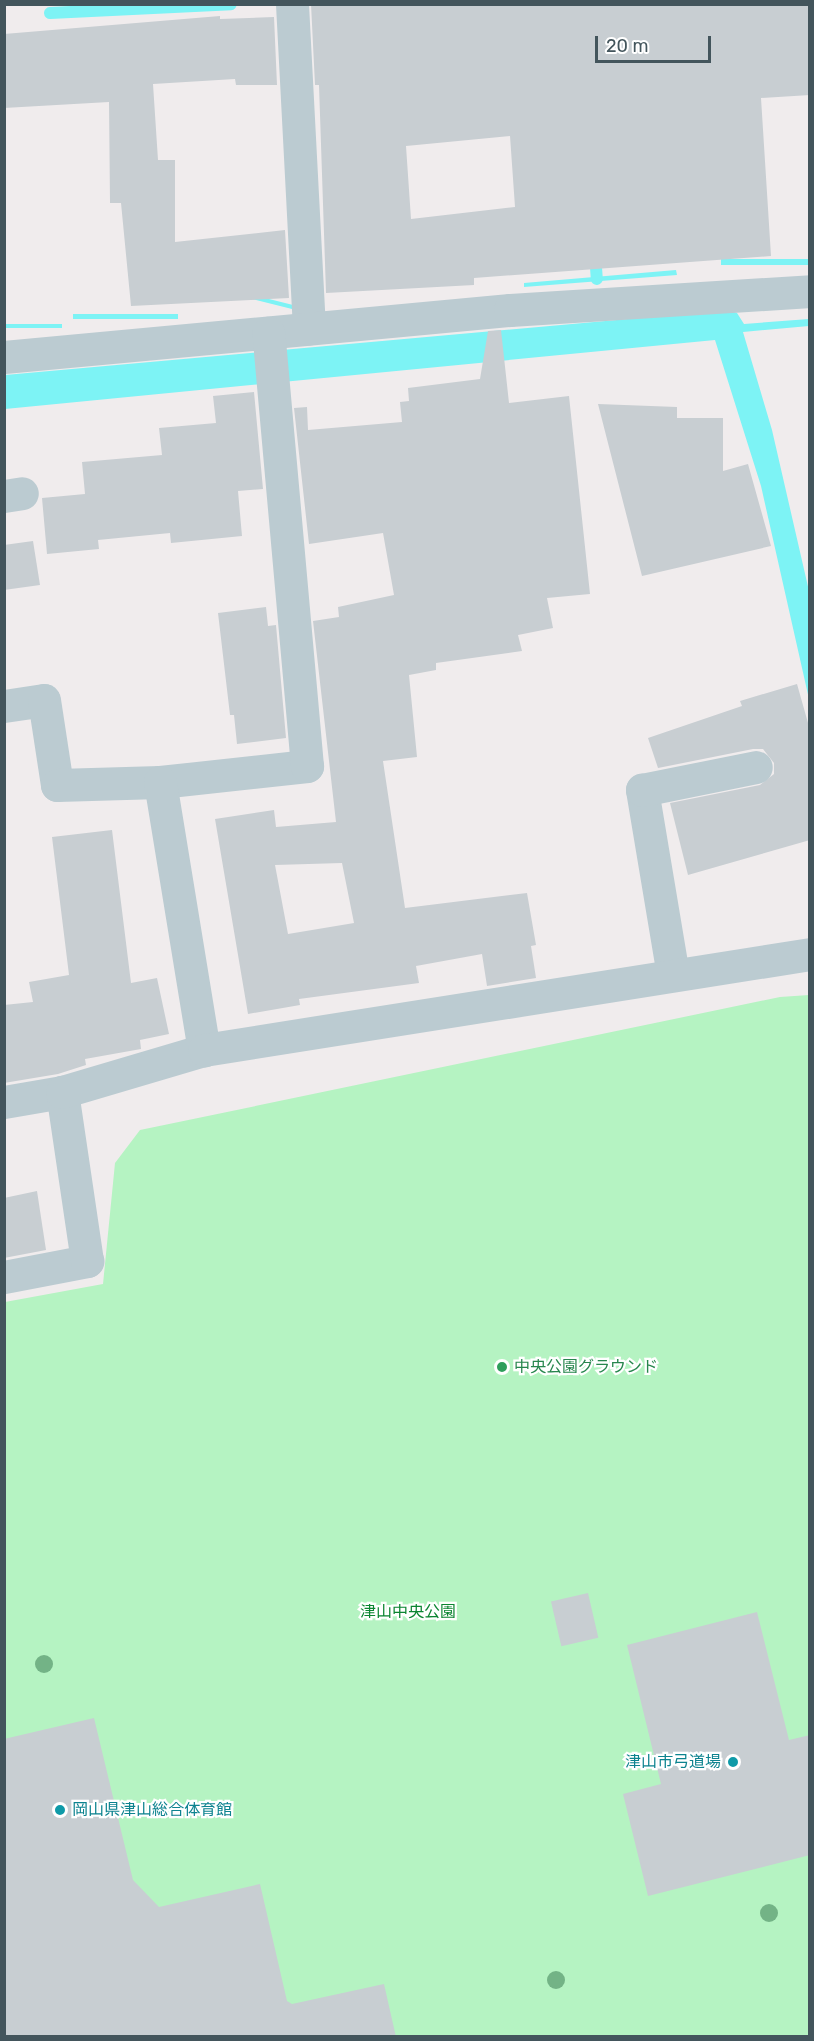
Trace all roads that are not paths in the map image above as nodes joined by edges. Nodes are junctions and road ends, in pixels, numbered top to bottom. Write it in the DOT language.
graph roads {
  1 [pos="292,4"];
  2 [pos="810,291"];
  3 [pos="309,329"];
  4 [pos="268,333"];
  5 [pos="4,357"];
  6 [pos="4,706"];
  7 [pos="756,767"];
  8 [pos="160,782"];
  9 [pos="810,954"];
  10 [pos="673,975"];
  11 [pos="204,1050"];
  12 [pos="62,1092"];
  13 [pos="4,1102"];
  14 [pos="4,1277"];
  1 -- 3 [label="street"];
  2 -- 3 [label="street"];
  3 -- 4 [label="street"];
  4 -- 5 [label="street"];
  4 -- 8 [label="street"];
  6 -- 8 [label="street"];
  7 -- 10 [label="street"];
  8 -- 11 [label="street"];
  9 -- 10 [label="street"];
  10 -- 11 [label="street"];
  11 -- 12 [label="street"];
  12 -- 13 [label="street"];
  12 -- 14 [label="street"];
}
